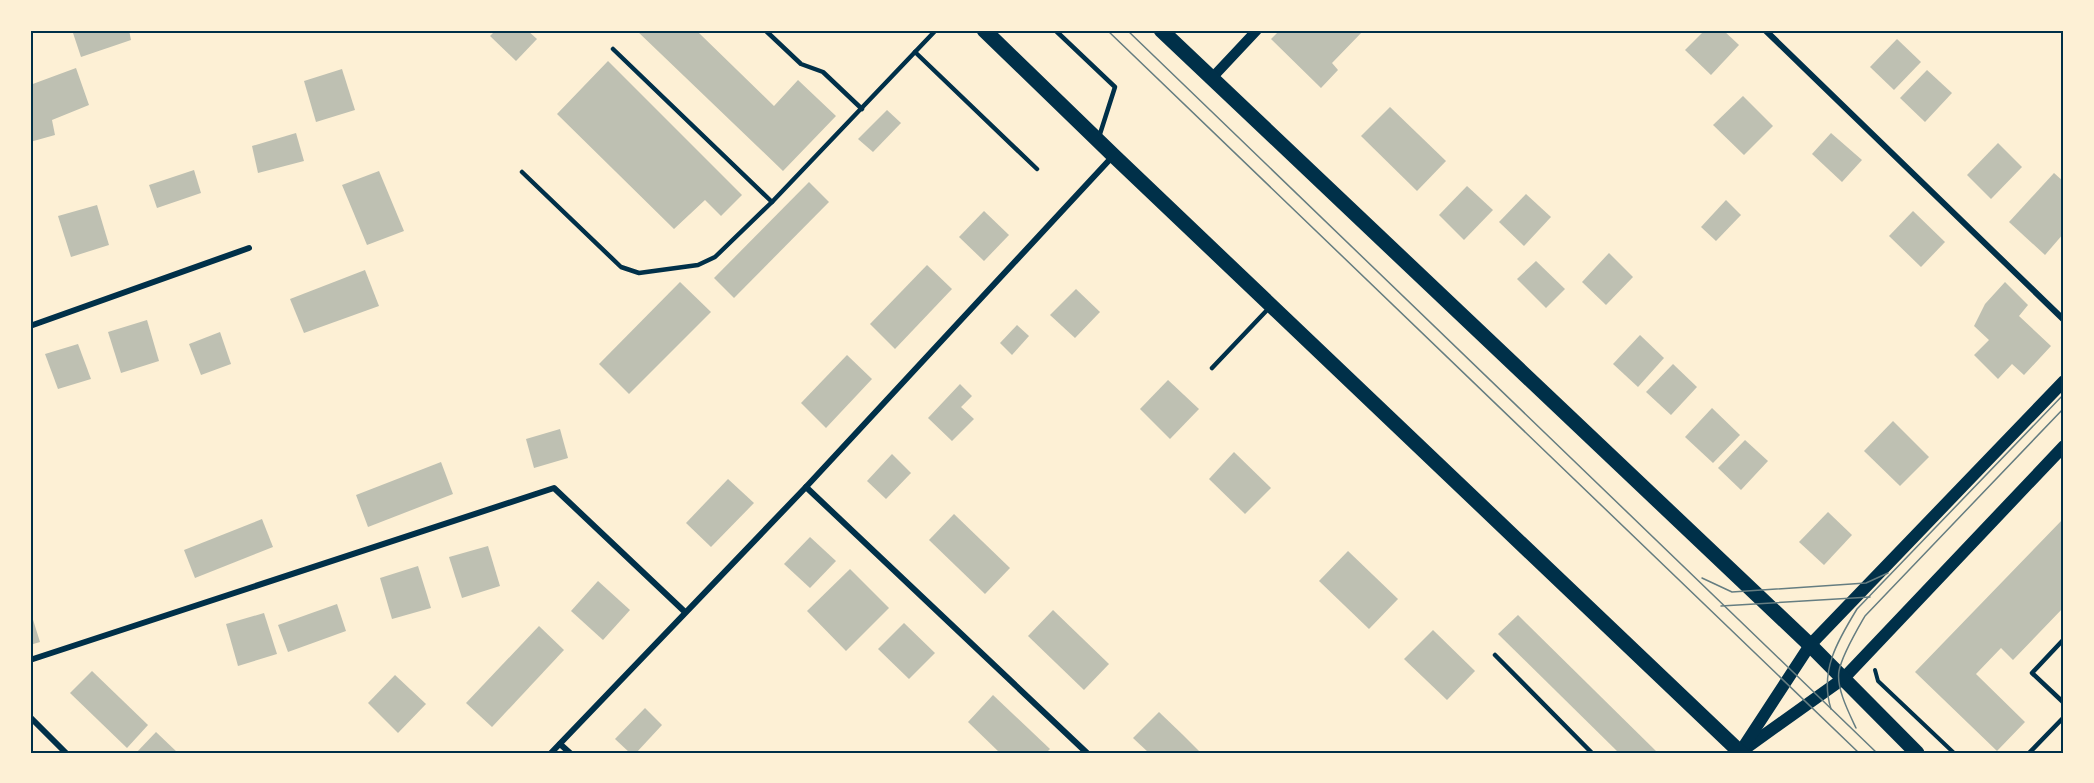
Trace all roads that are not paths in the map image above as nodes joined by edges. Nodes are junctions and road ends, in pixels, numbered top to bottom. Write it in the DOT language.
graph roads {
  1 [pos="765,30"];
  2 [pos="936,30"];
  3 [pos="984,30"];
  4 [pos="1055,30"];
  5 [pos="1161,30"];
  6 [pos="1257,30"];
  7 [pos="1765,30"];
  8 [pos="613,49"];
  9 [pos="915,52"];
  10 [pos="1211,79"];
  11 [pos="862,109"];
  12 [pos="1098,140"];
  13 [pos="1113,155"];
  14 [pos="1037,169"];
  15 [pos="522,172"];
  16 [pos="772,202"];
  17 [pos="249,248"];
  18 [pos="1271,306"];
  19 [pos="2064,320"];
  20 [pos="30,326"];
  21 [pos="1212,368"];
  22 [pos="2064,381"];
  23 [pos="2064,446"];
  24 [pos="806,487"];
  25 [pos="685,612"];
  26 [pos="2064,639"];
  27 [pos="1810,645"];
  28 [pos="1495,656"];
  29 [pos="30,660"];
  30 [pos="1844,678"];
  31 [pos="2064,703"];
  32 [pos="30,717"];
  33 [pos="2064,717"];
  34 [pos="560,744"];
  35 [pos="66,753"];
  36 [pos="551,753"];
  37 [pos="570,753"];
  38 [pos="1087,753"];
  39 [pos="1592,753"];
  40 [pos="1740,753"];
  41 [pos="1917,753"];
  42 [pos="2029,753"];
  1 -- 11 [label="lane"];
  2 -- 9 [label="lane"];
  3 -- 12 [label="main road"];
  4 -- 12 [label="lane"];
  5 -- 10 [label="main road"];
  6 -- 10 [label="street"];
  7 -- 19 [label="street"];
  8 -- 16 [label="lane"];
  9 -- 11 [label="lane"];
  9 -- 14 [label="lane"];
  10 -- 27 [label="main road"];
  11 -- 16 [label="lane"];
  12 -- 13 [label="main road"];
  13 -- 18 [label="main road"];
  13 -- 24 [label="street"];
  15 -- 16 [label="lane"];
  17 -- 20 [label="street"];
  18 -- 21 [label="lane"];
  18 -- 40 [label="main road"];
  22 -- 27 [label="main road"];
  23 -- 30 [label="main road"];
  24 -- 25 [label="street"];
  24 -- 38 [label="street"];
  25 -- 29 [label="street"];
  25 -- 34 [label="street"];
  26 -- 31 [label="lane"];
  27 -- 30 [label="main road"];
  27 -- 40 [label="main road"];
  28 -- 39 [label="lane"];
  30 -- 40 [label="main road"];
  30 -- 41 [label="main road"];
  32 -- 35 [label="street"];
  33 -- 42 [label="lane"];
  34 -- 36 [label="street"];
  34 -- 37 [label="street"];
}
